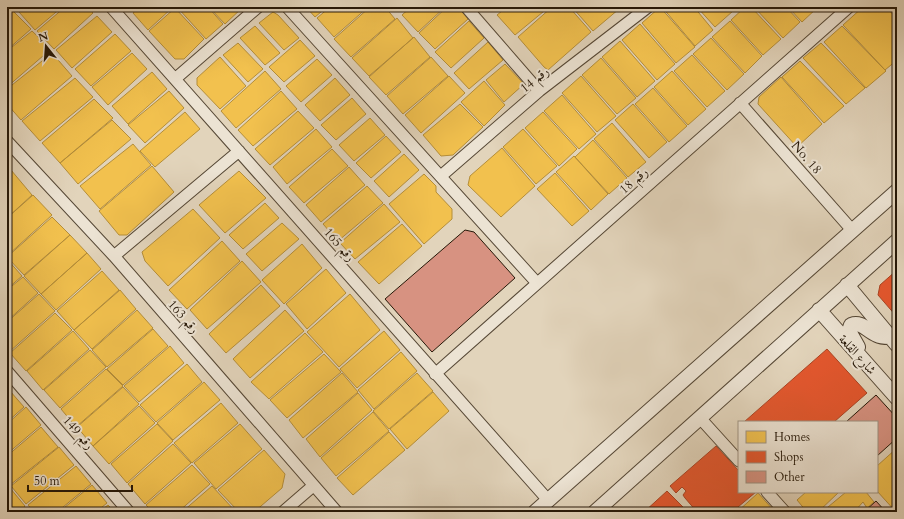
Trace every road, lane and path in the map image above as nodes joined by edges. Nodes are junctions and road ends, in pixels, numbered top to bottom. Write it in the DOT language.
graph roads {
  1 [pos="111,7"];
  2 [pos="258,7"];
  3 [pos="287,7"];
  4 [pos="466,7"];
  5 [pos="849,7"];
  6 [pos="646,8"];
  7 [pos="175,79"];
  8 [pos="540,91"];
  9 [pos="740,103"];
  10 [pos="7,141"];
  11 [pos="239,151"];
  12 [pos="441,176"];
  13 [pos="897,191"];
  14 [pos="852,230"];
  15 [pos="897,241"];
  16 [pos="114,256"];
  17 [pos="536,283"];
  18 [pos="847,286"];
  19 [pos="819,310"];
  20 [pos="893,341"];
  21 [pos="862,359"];
  22 [pos="7,371"];
  23 [pos="435,374"];
  24 [pos="897,398"];
  25 [pos="700,418"];
  26 [pos="738,460"];
  27 [pos="313,486"];
  28 [pos="768,493"];
  29 [pos="548,500"];
  30 [pos="129,512"];
  31 [pos="283,512"];
  32 [pos="337,512"];
  33 [pos="535,512"];
  34 [pos="595,512"];
  35 [pos="785,512"];
  1 -- 7 [label="street, رقم 165"];
  2 -- 7 [label="street"];
  3 -- 12 [label="street"];
  4 -- 8 [label="street"];
  5 -- 9 [label="street, رقم 18"];
  6 -- 8 [label="street, رقم 14"];
  7 -- 11 [label="street, رقم 165"];
  8 -- 12 [label="street, رقم 14"];
  9 -- 14 [label="street, No. 18"];
  9 -- 17 [label="street, رقم 18"];
  10 -- 16 [label="street, رقم 163"];
  11 -- 16 [label="street"];
  11 -- 23 [label="street, رقم 165"];
  12 -- 17 [label="street"];
  13 -- 14 [label="street"];
  14 -- 29 [label="street"];
  15 -- 18 [label="street"];
  16 -- 27 [label="street, رقم 163"];
  17 -- 23 [label="street, رقم 18"];
  18 -- 19 [label="street"];
  18 -- 20 [label="street"];
  19 -- 21 [label="street, شارع القلعة"];
  19 -- 25 [label="street"];
  20 -- 21 [label="street"];
  21 -- 24 [label="street, شارع القلعة"];
  22 -- 30 [label="street, رقم 149"];
  23 -- 29 [label="street, رقم 165"];
  25 -- 26 [label="street"];
  25 -- 34 [label="street"];
  27 -- 31 [label="street"];
  27 -- 32 [label="street, رقم 163"];
  28 -- 35 [label="street"];
  29 -- 33 [label="street"];
}
